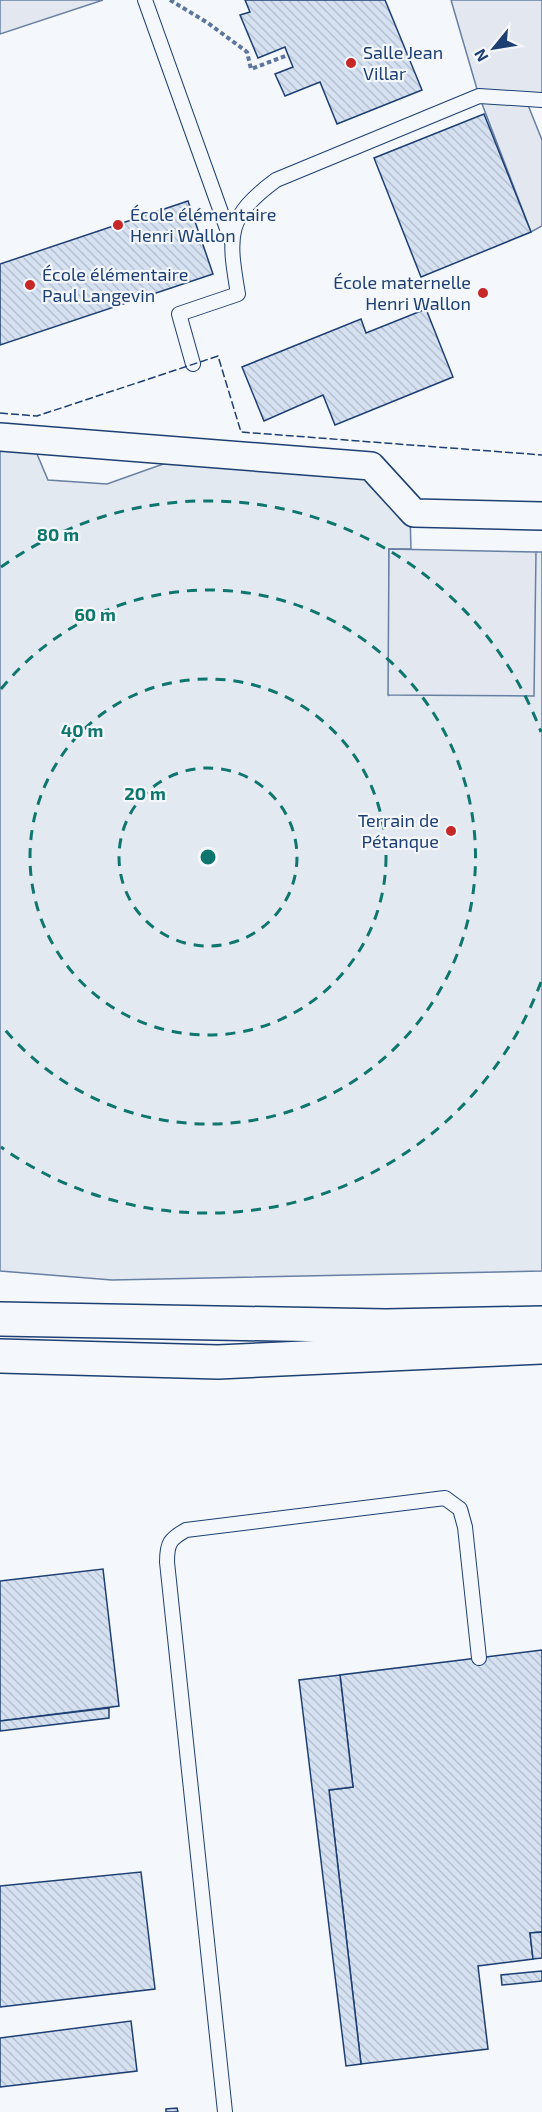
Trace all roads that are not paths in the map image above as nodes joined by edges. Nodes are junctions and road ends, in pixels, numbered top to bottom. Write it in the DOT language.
graph roads {
  1 [pos="145,0"];
  2 [pos="542,100"];
  3 [pos="232,242"];
  4 [pos="193,364"];
  5 [pos="0,437"];
  6 [pos="542,516"];
  7 [pos="0,1319"];
  8 [pos="542,1323"];
  9 [pos="542,1347"];
  10 [pos="0,1356"];
  11 [pos="479,1658"];
  12 [pos="225,2112"];
  1 -- 3 [label="lane"];
  2 -- 3 [label="lane"];
  3 -- 4 [label="lane"];
  5 -- 6 [label="street"];
  7 -- 8 [label="main road"];
  9 -- 10 [label="main road"];
  11 -- 12 [label="lane"];
}
